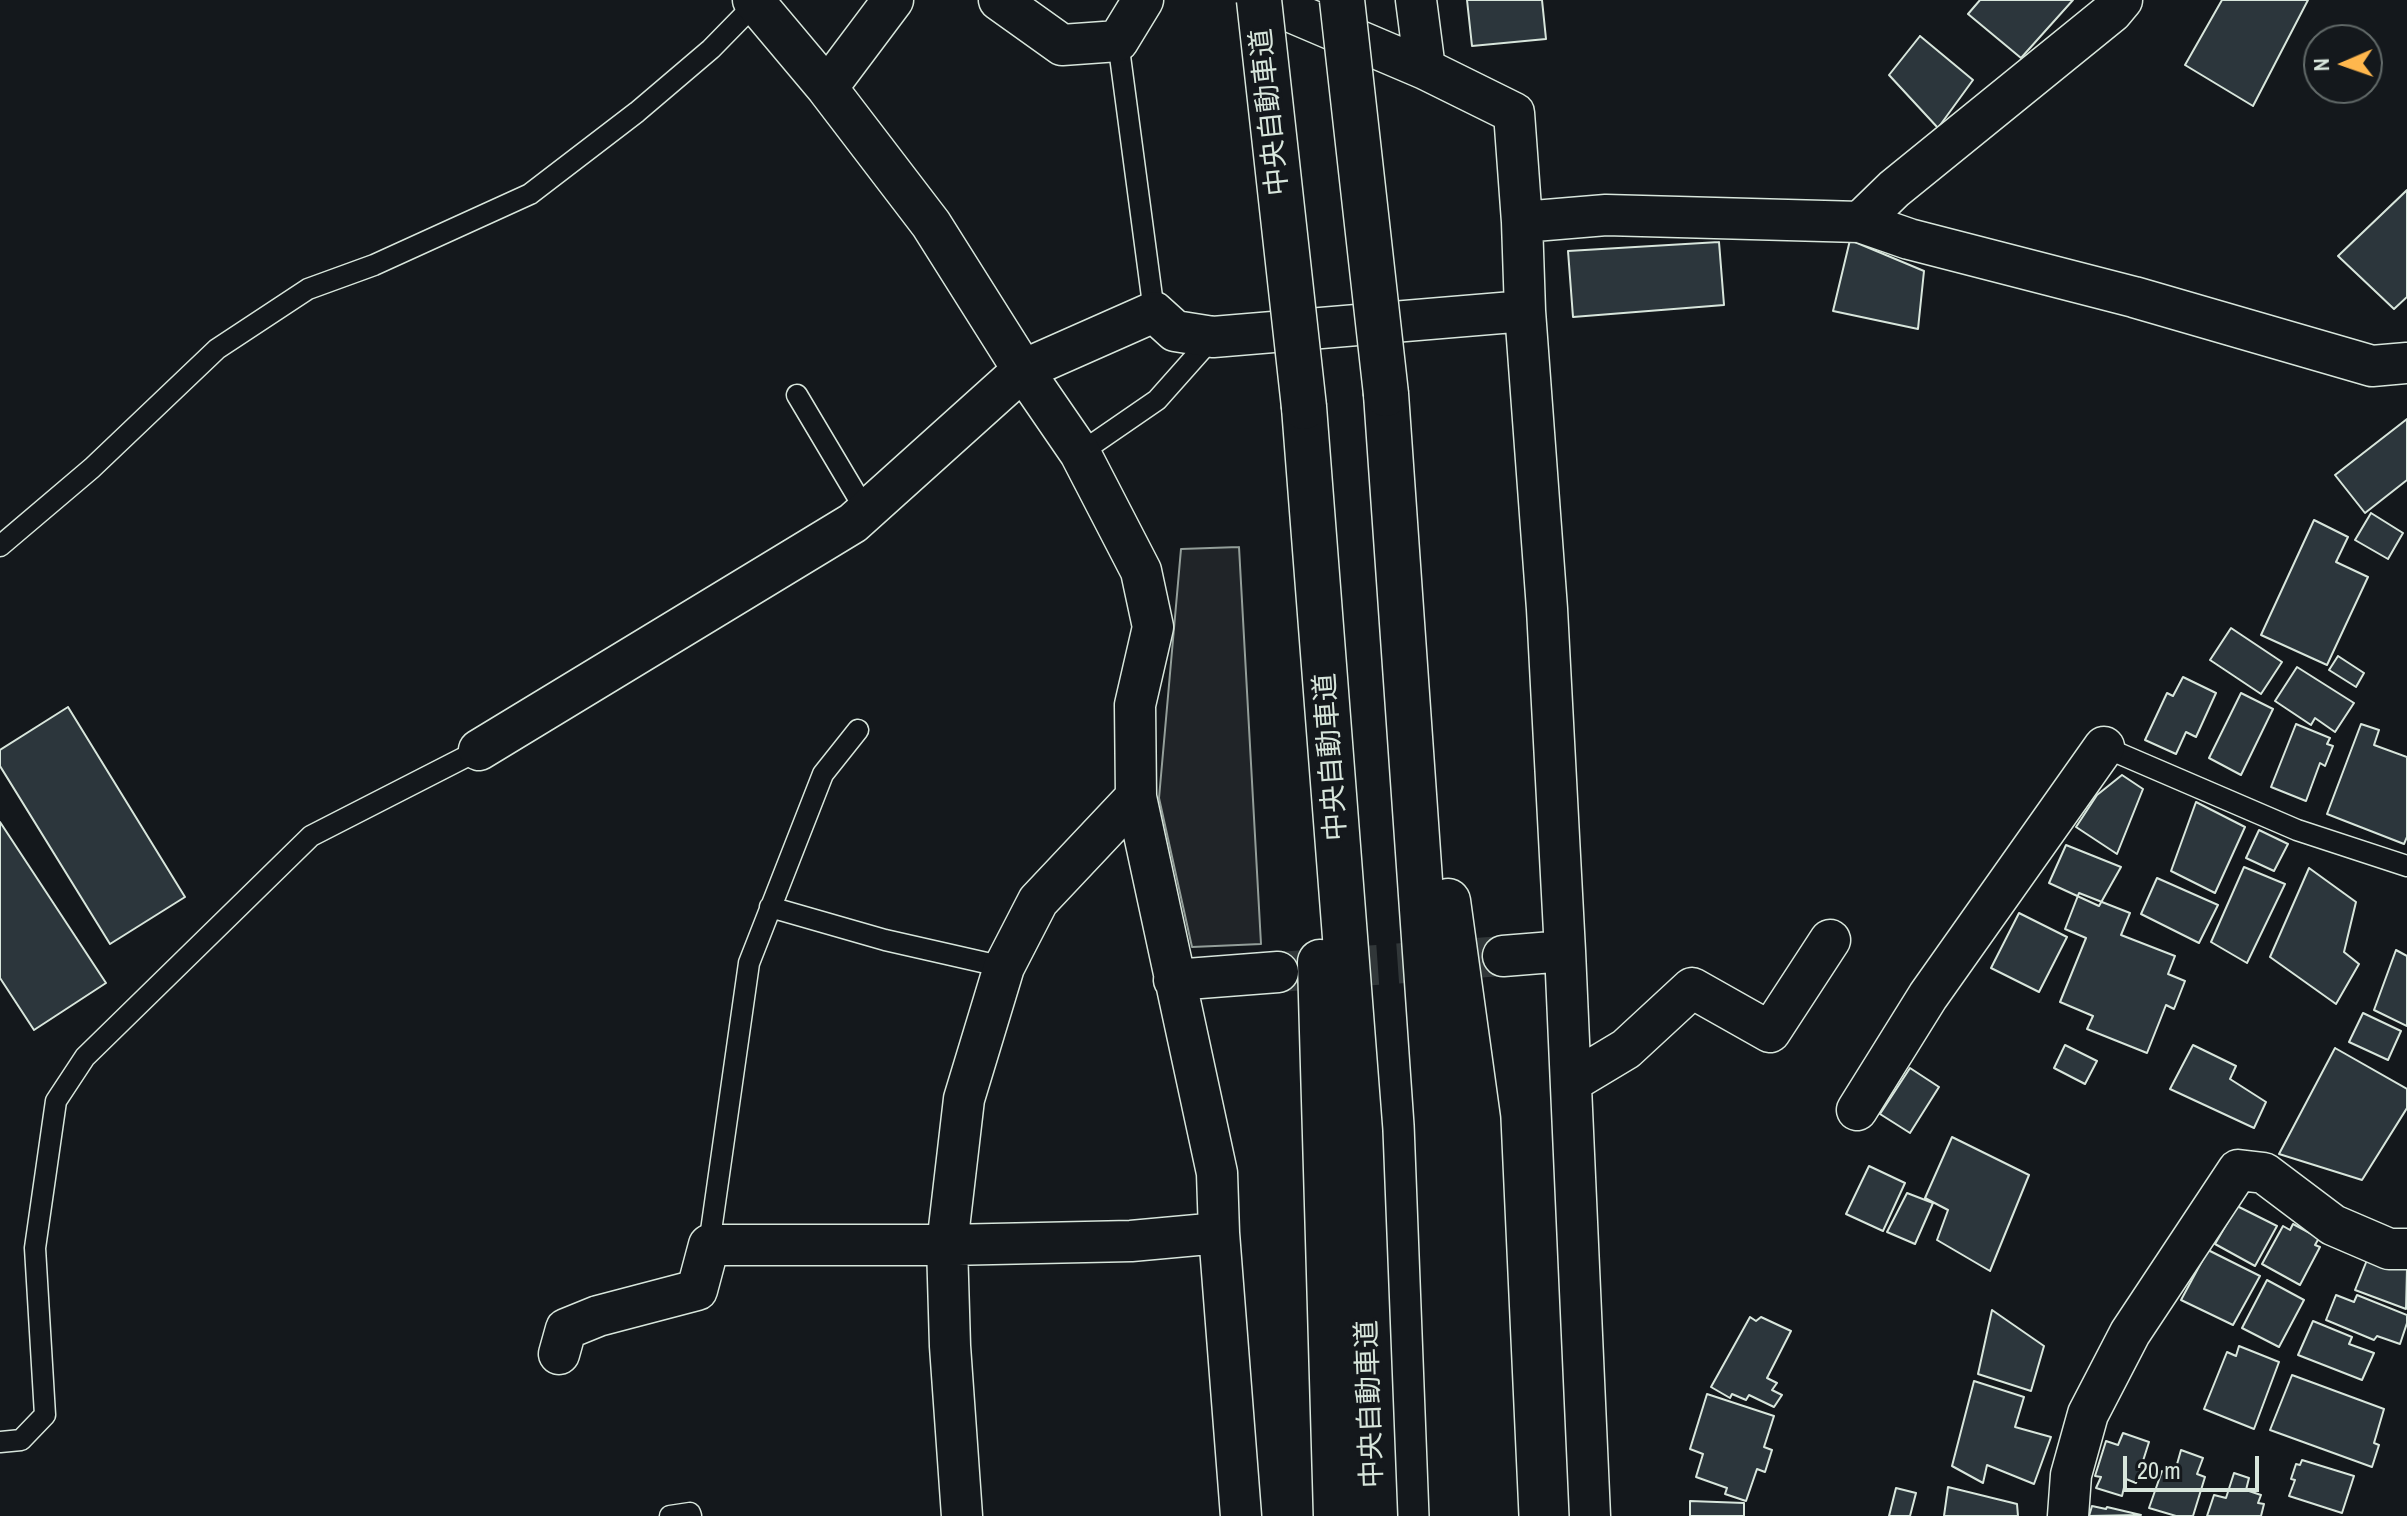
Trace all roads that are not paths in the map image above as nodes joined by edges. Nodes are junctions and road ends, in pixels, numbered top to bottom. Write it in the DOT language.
graph roads {
  1 [pos="893,0"];
  2 [pos="999,0"];
  3 [pos="1143,0"];
  4 [pos="1261,0"];
  5 [pos="1342,0"];
  6 [pos="1416,0"];
  7 [pos="2122,0"];
  8 [pos="754,1"];
  9 [pos="1118,41"];
  10 [pos="1425,69"];
  11 [pos="827,88"];
  12 [pos="1522,222"];
  13 [pos="1860,222"];
  14 [pos="1525,311"];
  15 [pos="1154,312"];
  16 [pos="1213,337"];
  17 [pos="2407,363"];
  18 [pos="1023,370"];
  19 [pos="797,395"];
  20 [pos="1080,453"];
  21 [pos="1311,479"];
  22 [pos="1392,486"];
  23 [pos="866,511"];
  24 [pos="0,546"];
  25 [pos="858,730"];
  26 [pos="2104,747"];
  27 [pos="479,750"];
  28 [pos="1136,797"];
  29 [pos="2407,866"];
  30 [pos="770,907"];
  31 [pos="1830,940"];
  32 [pos="1565,951"];
  33 [pos="1503,956"];
  34 [pos="1004,967"];
  35 [pos="1278,972"];
  36 [pos="1174,980"];
  37 [pos="1571,1082"];
  38 [pos="1857,1110"];
  39 [pos="1219,1233"];
  40 [pos="709,1245"];
  41 [pos="947,1245"];
  42 [pos="2407,1249"];
  43 [pos="559,1354"];
  44 [pos="0,1442"];
  45 [pos="670,1516"];
  46 [pos="691,1516"];
  47 [pos="962,1516"];
  48 [pos="1241,1516"];
  49 [pos="1336,1516"];
  50 [pos="1375,1516"];
  51 [pos="1452,1516"];
  52 [pos="1496,1516"];
  53 [pos="1590,1516"];
  54 [pos="2068,1516"];
  1 -- 11 [label="street"];
  2 -- 9 [label="street"];
  3 -- 9 [label="street"];
  4 -- 10 [label="street"];
  4 -- 21 [label="highway, 中央自動車道, bridge"];
  5 -- 22 [label="highway, bridge"];
  6 -- 10 [label="street"];
  7 -- 13 [label="street"];
  8 -- 11 [label="street"];
  8 -- 24 [label="lane"];
  9 -- 15 [label="lane"];
  10 -- 12 [label="street"];
  11 -- 18 [label="street"];
  12 -- 13 [label="street"];
  12 -- 14 [label="street"];
  13 -- 17 [label="street"];
  14 -- 16 [label="street"];
  14 -- 32 [label="street"];
  15 -- 16 [label="street"];
  15 -- 18 [label="street"];
  16 -- 20 [label="lane"];
  18 -- 20 [label="street"];
  18 -- 23 [label="street"];
  19 -- 23 [label="lane"];
  20 -- 28 [label="street"];
  21 -- 49 [label="highway"];
  21 -- 50 [label="highway, 中央自動車道"];
  22 -- 51 [label="highway"];
  22 -- 52 [label="highway"];
  23 -- 27 [label="street"];
  25 -- 30 [label="lane"];
  26 -- 29 [label="lane"];
  26 -- 38 [label="street"];
  27 -- 44 [label="lane"];
  28 -- 34 [label="street"];
  28 -- 36 [label="street"];
  30 -- 34 [label="lane"];
  30 -- 40 [label="lane"];
  31 -- 37 [label="street"];
  32 -- 33 [label="street"];
  32 -- 37 [label="street"];
  34 -- 41 [label="street"];
  35 -- 36 [label="street"];
  36 -- 39 [label="street"];
  37 -- 53 [label="street"];
  39 -- 41 [label="street"];
  39 -- 48 [label="street"];
  40 -- 41 [label="street"];
  40 -- 43 [label="street"];
  41 -- 47 [label="street"];
  42 -- 54 [label="street"];
  45 -- 46 [label="lane"];
}
